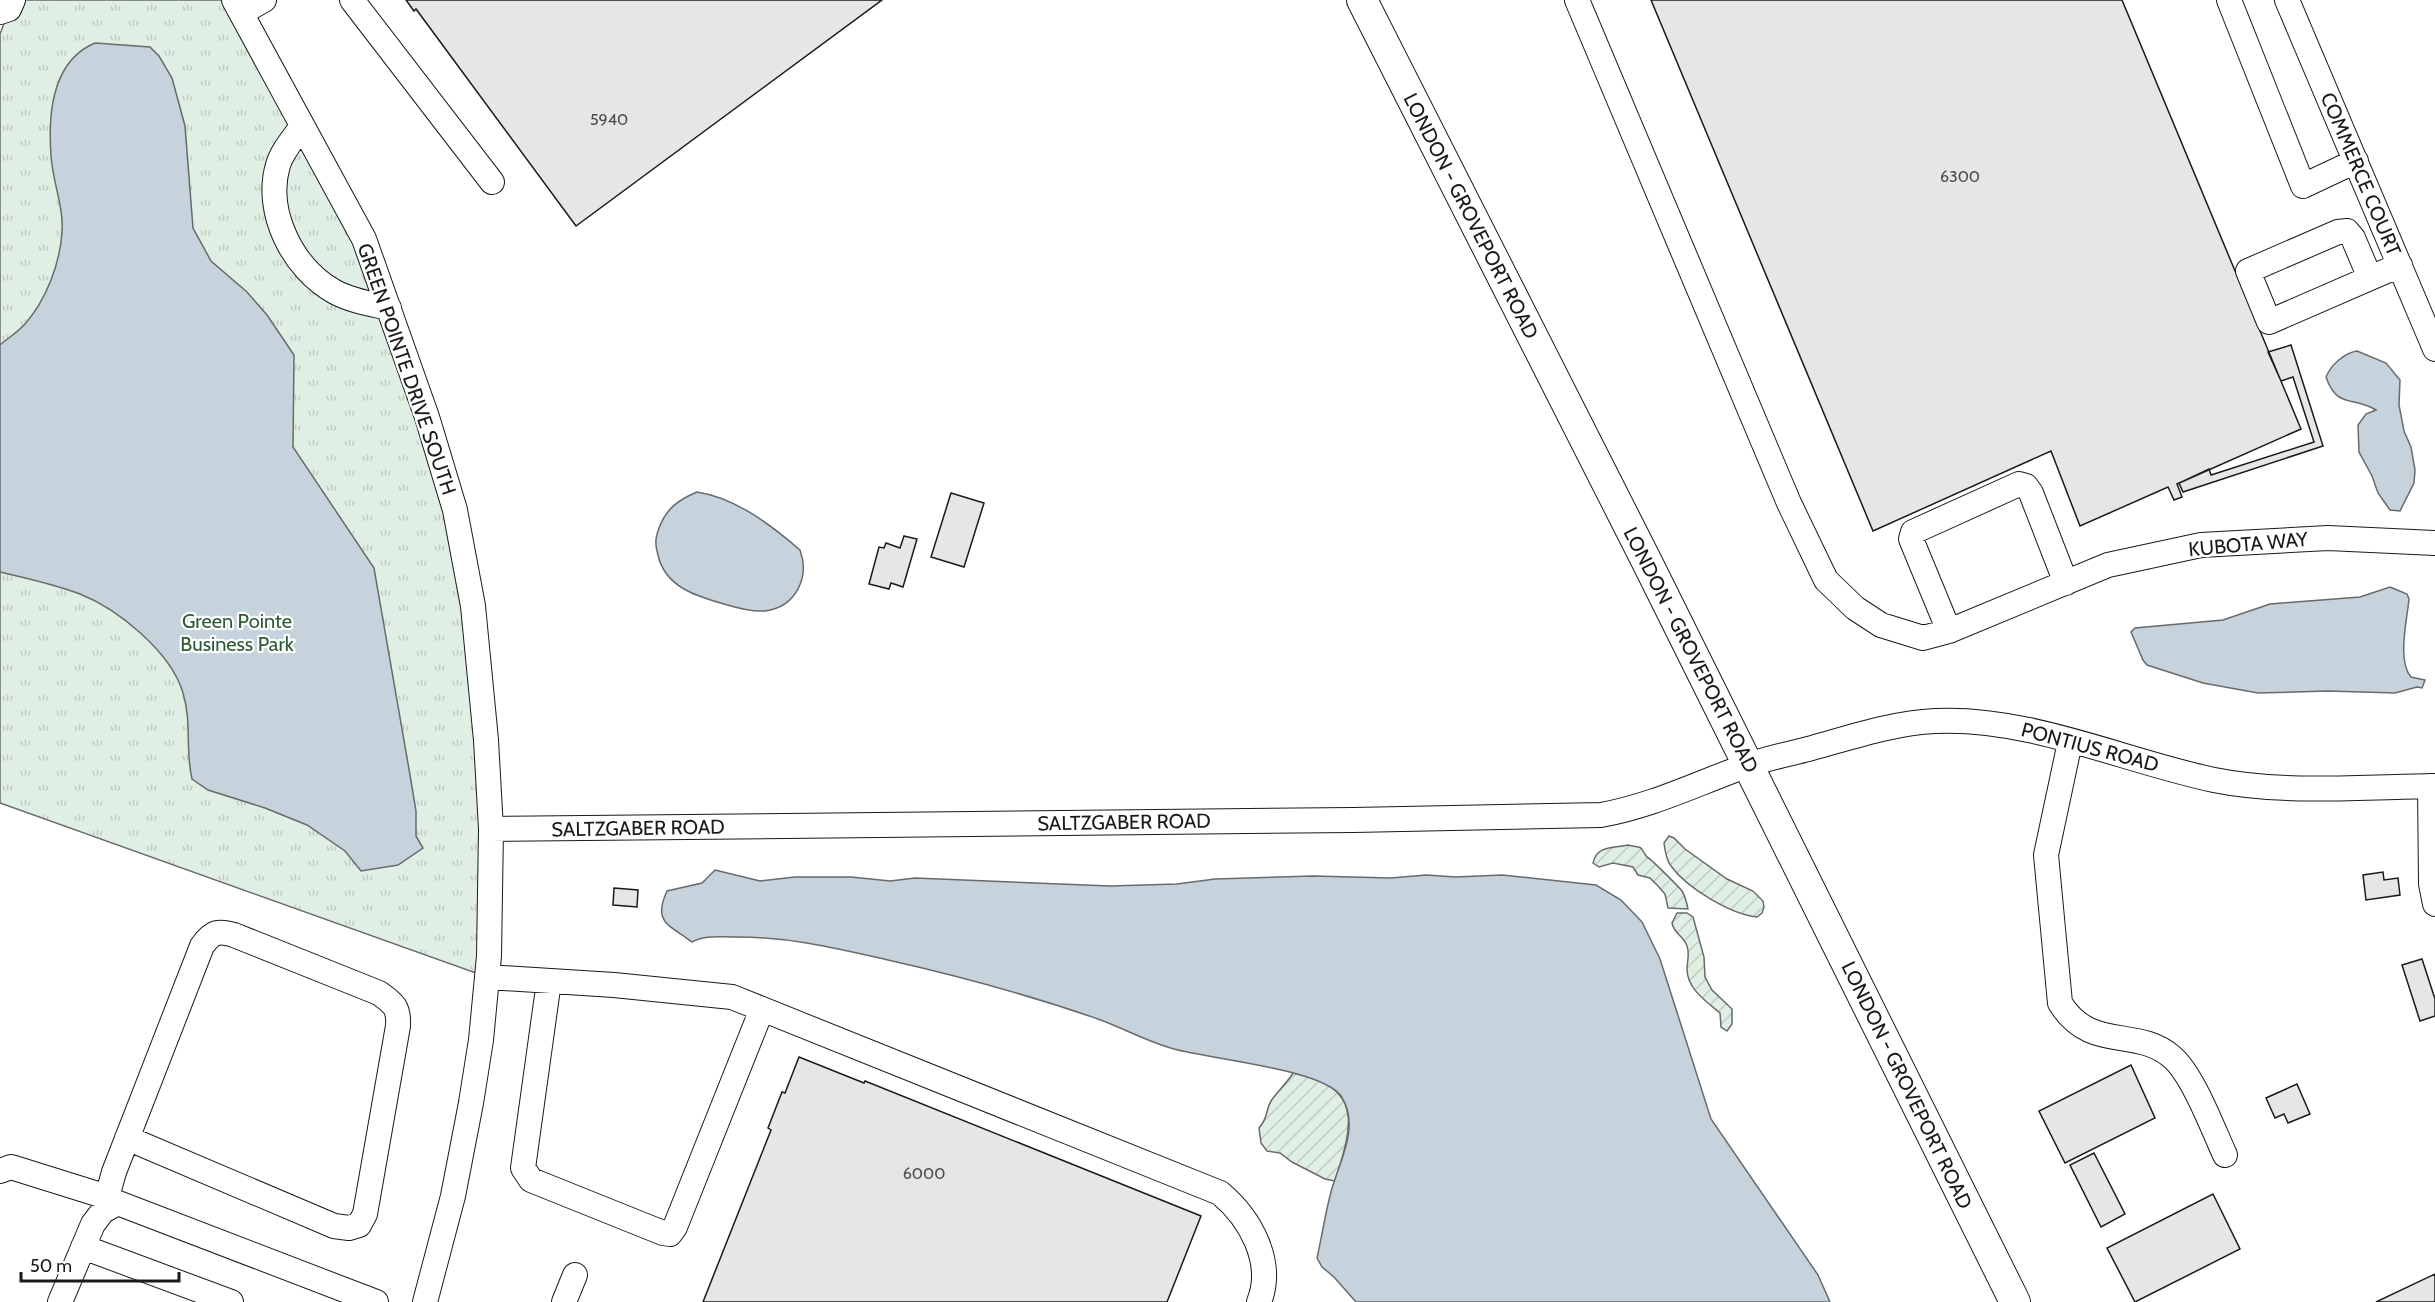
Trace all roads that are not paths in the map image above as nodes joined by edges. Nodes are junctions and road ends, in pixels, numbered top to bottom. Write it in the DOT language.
graph roads {
  1 [pos="13,0"];
  2 [pos="264,0"];
  3 [pos="352,0"];
  4 [pos="1362,0"];
  5 [pos="1577,0"];
  6 [pos="2229,0"];
  7 [pos="2288,0"];
  8 [pos="237,7"];
  9 [pos="0,12"];
  10 [pos="302,126"];
  11 [pos="2356,161"];
  12 [pos="492,183"];
  13 [pos="2400,265"];
  14 [pos="2370,278"];
  15 [pos="388,308"];
  16 [pos="2435,349"];
  17 [pos="2435,543"];
  18 [pos="2066,583"];
  19 [pos="1949,631"];
  20 [pos="2070,742"];
  21 [pos="1748,765"];
  22 [pos="2432,786"];
  23 [pos="490,829"];
  24 [pos="2435,904"];
  25 [pos="487,977"];
  26 [pos="549,981"];
  27 [pos="762,1009"];
  28 [pos="127,1138"];
  29 [pos="2225,1155"];
  30 [pos="0,1171"];
  31 [pos="105,1204"];
  32 [pos="83,1247"];
  33 [pos="575,1275"];
  34 [pos="60,1302"];
  35 [pos="231,1302"];
  36 [pos="376,1302"];
  37 [pos="425,1302"];
  38 [pos="564,1302"];
  39 [pos="1259,1302"];
  40 [pos="2015,1302"];
  1 -- 9 [label="street"];
  2 -- 8 [label="street"];
  3 -- 12 [label="street"];
  4 -- 21 [label="main road, LONDON - GROVEPORT ROAD"];
  5 -- 19 [label="street, KUBOTA WAY"];
  6 -- 11 [label="street"];
  7 -- 11 [label="street, COMMERCE COURT"];
  8 -- 10 [label="street, GREEN POINTE DRIVE SOUTH"];
  10 -- 15 [label="street, GREEN POINTE DRIVE SOUTH"];
  10 -- 15 [label="street"];
  11 -- 13 [label="street, COMMERCE COURT"];
  13 -- 14 [label="street"];
  13 -- 16 [label="street, COMMERCE COURT"];
  14 -- 14 [label="street"];
  15 -- 23 [label="street, GREEN POINTE DRIVE SOUTH"];
  17 -- 18 [label="street, KUBOTA WAY"];
  18 -- 19 [label="street, KUBOTA WAY"];
  18 -- 19 [label="street"];
  20 -- 21 [label="street, PONTIUS ROAD"];
  20 -- 22 [label="street, PONTIUS ROAD"];
  20 -- 29 [label="street"];
  21 -- 23 [label="street, SALTZGABER ROAD"];
  21 -- 40 [label="main road, LONDON - GROVEPORT ROAD"];
  22 -- 24 [label="street"];
  23 -- 25 [label="street, GREEN POINTE DRIVE SOUTH"];
  25 -- 26 [label="street"];
  25 -- 37 [label="street, GREEN POINTE DRIVE SOUTH"];
  26 -- 27 [label="street"];
  26 -- 27 [label="street"];
  27 -- 39 [label="street"];
  28 -- 28 [label="street"];
  28 -- 31 [label="street"];
  30 -- 31 [label="street"];
  31 -- 32 [label="street"];
  31 -- 36 [label="street"];
  32 -- 34 [label="street"];
  32 -- 35 [label="street"];
  33 -- 38 [label="street"];
}
